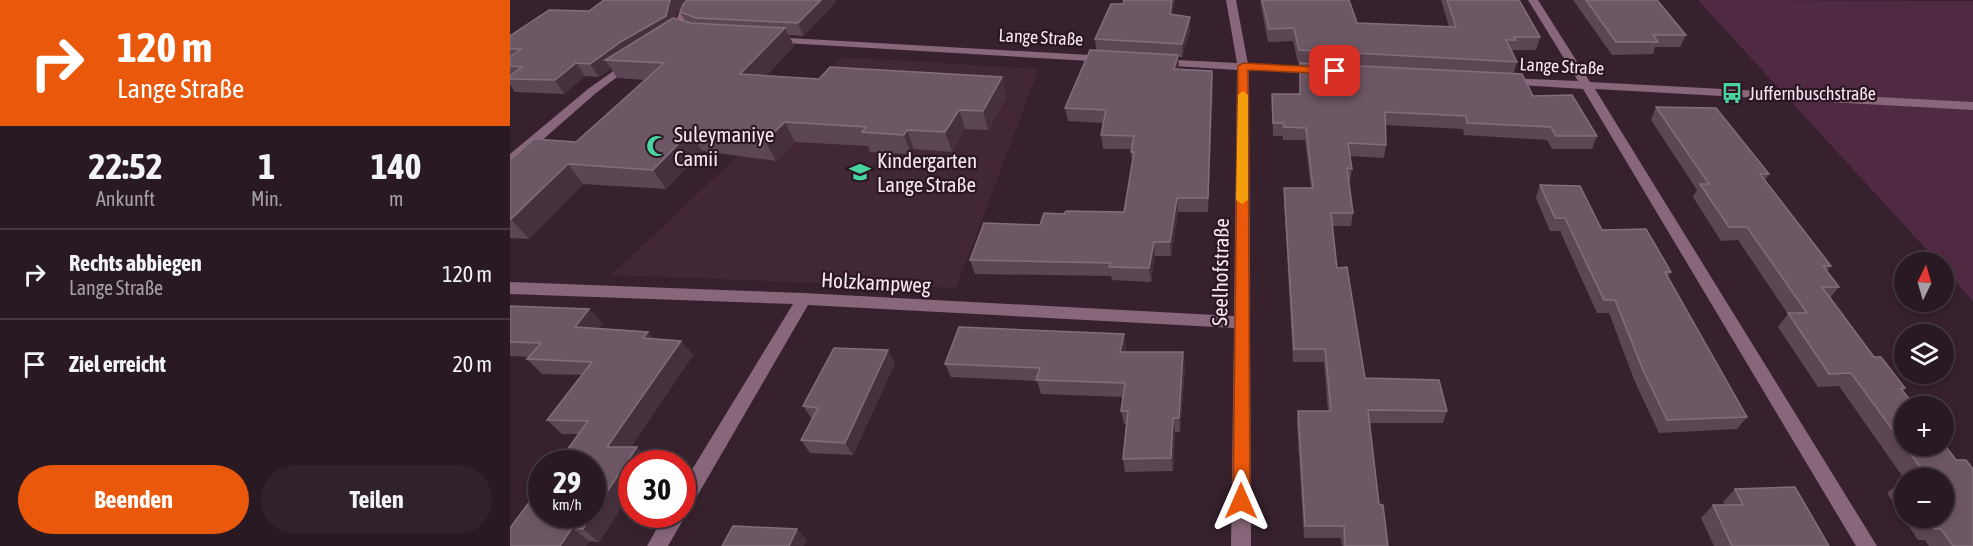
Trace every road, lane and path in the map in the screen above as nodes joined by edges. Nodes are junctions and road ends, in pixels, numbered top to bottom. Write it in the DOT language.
graph roads {
  1 [pos="698,0"];
  2 [pos="1231,0"];
  3 [pos="1533,0"];
  4 [pos="682,33"];
  5 [pos="760,39"];
  6 [pos="638,57"];
  7 [pos="1113,59"];
  8 [pos="1149,61"];
  9 [pos="1243,66"];
  10 [pos="1338,72"];
  11 [pos="1492,80"];
  12 [pos="1587,85"];
  13 [pos="1973,106"];
  14 [pos="510,161"];
  15 [pos="510,288"];
  16 [pos="804,299"];
  17 [pos="1240,322"];
  18 [pos="696,480"];
  19 [pos="668,528"];
  20 [pos="657,546"];
  21 [pos="1241,546"];
  22 [pos="1867,546"];
  1 -- 4 [label="street"];
  2 -- 9 [label="street, Seelhofstraße"];
  3 -- 12 [label="street"];
  5 -- 7 [label="street, Lange Straße"];
  6 -- 14 [label="street"];
  8 -- 9 [label="street"];
  9 -- 10 [label="street"];
  9 -- 17 [label="street, Seelhofstraße"];
  11 -- 12 [label="street, Lange Straße"];
  12 -- 13 [label="street, Lange Straße"];
  12 -- 22 [label="street"];
  15 -- 16 [label="street, Holzkampweg"];
  16 -- 17 [label="street, Holzkampweg"];
  16 -- 18 [label="street"];
  17 -- 21 [label="street, Seelhofstraße"];
  19 -- 20 [label="street"];
}
